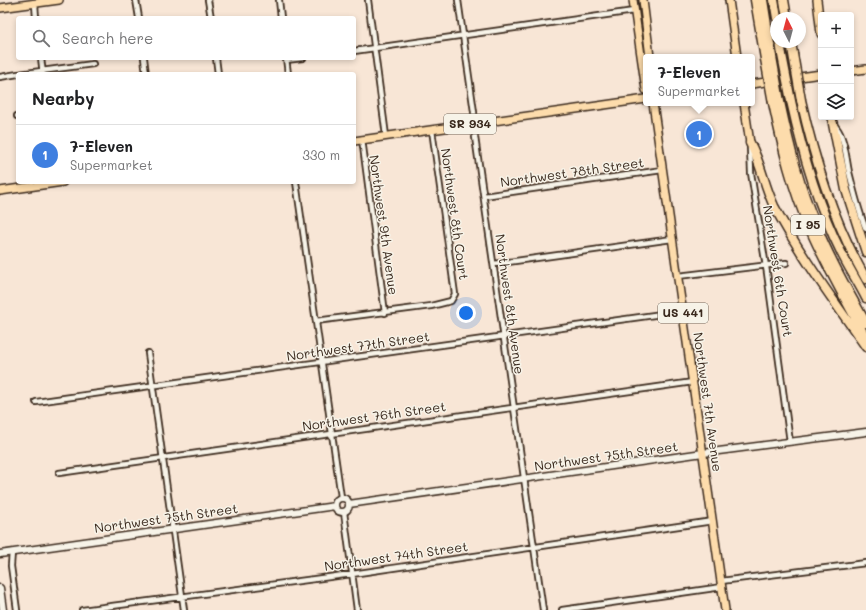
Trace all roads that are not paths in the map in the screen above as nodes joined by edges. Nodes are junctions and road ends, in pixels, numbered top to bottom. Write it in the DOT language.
graph roads {
  1 [pos="59,0"];
  2 [pos="136,0"];
  3 [pos="208,0"];
  4 [pos="278,0"];
  5 [pos="368,0"];
  6 [pos="458,0"];
  7 [pos="633,0"];
  8 [pos="643,0"];
  9 [pos="729,0"];
  10 [pos="755,0"];
  11 [pos="763,0"];
  12 [pos="774,0"];
  13 [pos="784,0"];
  14 [pos="816,0"];
  15 [pos="35,4"];
  16 [pos="0,8"];
  17 [pos="634,11"];
  18 [pos="776,12"];
  19 [pos="786,12"];
  20 [pos="818,14"];
  21 [pos="36,16"];
  22 [pos="139,16"];
  23 [pos="211,16"];
  24 [pos="281,16"];
  25 [pos="463,36"];
  26 [pos="374,48"];
  27 [pos="781,48"];
  28 [pos="792,48"];
  29 [pos="356,51"];
  30 [pos="650,54"];
  31 [pos="737,54"];
  32 [pos="768,58"];
  33 [pos="41,60"];
  34 [pos="144,60"];
  35 [pos="216,60"];
  36 [pos="286,60"];
  37 [pos="93,64"];
  38 [pos="866,69"];
  39 [pos="643,70"];
  40 [pos="854,71"];
  41 [pos="43,72"];
  42 [pos="146,72"];
  43 [pos="218,72"];
  44 [pos="288,72"];
  45 [pos="16,74"];
  46 [pos="818,74"];
  47 [pos="0,77"];
  48 [pos="755,84"];
  49 [pos="643,99"];
  50 [pos="776,103"];
  51 [pos="653,106"];
  52 [pos="744,106"];
  53 [pos="832,120"];
  54 [pos="474,124"];
  55 [pos="432,130"];
  56 [pos="386,136"];
  57 [pos="362,140"];
  58 [pos="356,141"];
  59 [pos="750,143"];
  60 [pos="662,170"];
  61 [pos="47,184"];
  62 [pos="296,184"];
  63 [pos="0,191"];
  64 [pos="484,196"];
  65 [pos="866,229"];
  66 [pos="672,239"];
  67 [pos="866,252"];
  68 [pos="786,263"];
  69 [pos="494,264"];
  70 [pos="766,265"];
  71 [pos="678,276"];
  72 [pos="866,279"];
  73 [pos="866,298"];
  74 [pos="682,311"];
  75 [pos="385,313"];
  76 [pos="316,321"];
  77 [pos="866,323"];
  78 [pos="504,336"];
  79 [pos="866,338"];
  80 [pos="866,347"];
  81 [pos="148,353"];
  82 [pos="321,362"];
  83 [pos="693,382"];
  84 [pos="152,386"];
  85 [pos="36,402"];
  86 [pos="514,407"];
  87 [pos="866,432"];
  88 [pos="332,434"];
  89 [pos="790,442"];
  90 [pos="703,453"];
  91 [pos="162,458"];
  92 [pos="59,473"];
  93 [pos="524,478"];
  94 [pos="341,497"];
  95 [pos="349,504"];
  96 [pos="335,506"];
  97 [pos="344,512"];
  98 [pos="713,521"];
  99 [pos="172,528"];
  100 [pos="534,547"];
  101 [pos="12,552"];
  102 [pos="0,554"];
  103 [pos="866,563"];
  104 [pos="352,574"];
  105 [pos="722,584"];
  106 [pos="0,588"];
  107 [pos="182,596"];
  108 [pos="3,610"];
  109 [pos="17,610"];
  110 [pos="82,610"];
  111 [pos="184,610"];
  112 [pos="357,610"];
  113 [pos="543,610"];
  114 [pos="562,610"];
  115 [pos="725,610"];
  1 -- 15 [label="main road"];
  2 -- 22 [label="street"];
  3 -- 23 [label="street"];
  4 -- 24 [label="street"];
  5 -- 26 [label="street, Northwest 9th Avenue"];
  6 -- 25 [label="street, Northwest 8th Avenue"];
  7 -- 17 [label="main road"];
  8 -- 30 [label="main road"];
  9 -- 31 [label="main road"];
  10 -- 32 [label="highway, I 95"];
  11 -- 32 [label="highway"];
  12 -- 18 [label="highway"];
  13 -- 19 [label="highway"];
  14 -- 20 [label="main road"];
  15 -- 16 [label="main road"];
  15 -- 21 [label="street"];
  17 -- 25 [label="street"];
  17 -- 39 [label="main road"];
  25 -- 26 [label="street"];
  25 -- 54 [label="street, Northwest 8th Avenue"];
  26 -- 29 [label="street"];
  26 -- 56 [label="street, Northwest 9th Avenue"];
  27 -- 73 [label="highway, bridge"];
  28 -- 72 [label="highway, I 95, bridge"];
  32 -- 50 [label="highway, I 95, bridge"];
  33 -- 41 [label="street"];
  34 -- 42 [label="street"];
  35 -- 43 [label="street"];
  36 -- 44 [label="street"];
  37 -- 41 [label="street"];
  38 -- 40 [label="main road"];
  45 -- 47 [label="street"];
  46 -- 48 [label="main road"];
  49 -- 54 [label="main road, SR 934"];
  50 -- 77 [label="highway"];
  50 -- 79 [label="highway, I 95"];
  51 -- 60 [label="main road, Northwest 7th Avenue / US 441"];
  52 -- 59 [label="main road, Northwest 6th Court"];
  53 -- 65 [label="street"];
  53 -- 67 [label="highway"];
  54 -- 55 [label="main road, SR 934"];
  54 -- 64 [label="street, Northwest 8th Avenue"];
  55 -- 56 [label="main road, SR 934"];
  55 -- 75 [label="street, Northwest 8th Court"];
  56 -- 57 [label="main road, SR 934"];
  57 -- 58 [label="main road, SR 934"];
  57 -- 75 [label="street, Northwest 9th Avenue"];
  59 -- 70 [label="street, Northwest 6th Court"];
  59 -- 80 [label="highway"];
  60 -- 64 [label="street, Northwest 78th Street"];
  60 -- 66 [label="main road, Northwest 7th Avenue / US 441"];
  61 -- 63 [label="main road"];
  62 -- 76 [label="street"];
  64 -- 69 [label="street, Northwest 8th Avenue"];
  66 -- 69 [label="street"];
  66 -- 71 [label="main road, Northwest 7th Avenue / US 441"];
  68 -- 70 [label="street"];
  69 -- 78 [label="street, Northwest 8th Avenue"];
  70 -- 71 [label="street"];
  70 -- 89 [label="street, Northwest 6th Court"];
  71 -- 74 [label="main road, Northwest 7th Avenue / US 441"];
  74 -- 78 [label="street, Northwest 77th Street"];
  74 -- 83 [label="main road, Northwest 7th Avenue / US 441"];
  75 -- 76 [label="street"];
  76 -- 82 [label="street"];
  78 -- 82 [label="street, Northwest 77th Street"];
  78 -- 86 [label="street, Northwest 8th Avenue"];
  81 -- 84 [label="street"];
  82 -- 84 [label="street, Northwest 77th Street"];
  82 -- 88 [label="street"];
  83 -- 86 [label="street, Northwest 76th Street"];
  83 -- 90 [label="main road, Northwest 7th Avenue / US 441"];
  84 -- 85 [label="street, Northwest 77th Street"];
  84 -- 91 [label="street"];
  86 -- 88 [label="street, Northwest 76th Street"];
  86 -- 93 [label="street, Northwest 8th Avenue"];
  87 -- 89 [label="street, Northwest 75th Street"];
  88 -- 91 [label="street, Northwest 76th Street"];
  88 -- 94 [label="street"];
  89 -- 90 [label="street, Northwest 75th Street"];
  90 -- 93 [label="street, Northwest 75th Street"];
  90 -- 98 [label="main road, Northwest 7th Avenue / US 441"];
  91 -- 92 [label="street, Northwest 76th Street"];
  91 -- 99 [label="street"];
  93 -- 95 [label="street, Northwest 75th Street"];
  93 -- 100 [label="street, Northwest 8th Avenue"];
  94 -- 95 [label="street"];
  94 -- 96 [label="street"];
  95 -- 97 [label="street"];
  96 -- 97 [label="street"];
  96 -- 99 [label="street, Northwest 75th Street"];
  97 -- 104 [label="street"];
  98 -- 100 [label="street, Northwest 74th Street"];
  98 -- 105 [label="main road, Northwest 7th Avenue / US 441"];
  99 -- 101 [label="street, Northwest 75th Street"];
  99 -- 107 [label="street"];
  100 -- 104 [label="street, Northwest 74th Street"];
  100 -- 113 [label="street, Northwest 8th Avenue"];
  101 -- 102 [label="street, Northwest 75th Street"];
  101 -- 109 [label="street"];
  103 -- 105 [label="street"];
  104 -- 107 [label="street, Northwest 74th Street"];
  104 -- 112 [label="street"];
  105 -- 114 [label="street"];
  105 -- 115 [label="main road, Northwest 7th Avenue / US 441"];
  106 -- 108 [label="street"];
  107 -- 110 [label="street, Northwest 74th Street"];
  107 -- 111 [label="street"];
}
